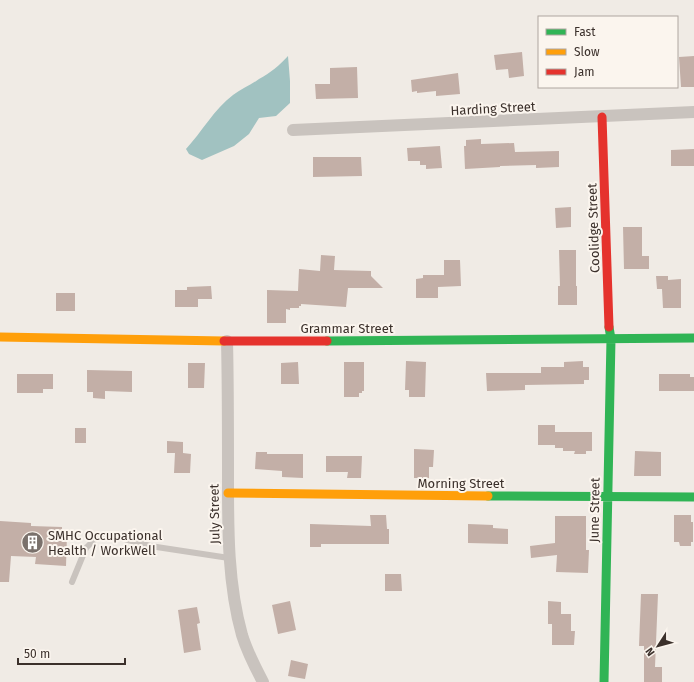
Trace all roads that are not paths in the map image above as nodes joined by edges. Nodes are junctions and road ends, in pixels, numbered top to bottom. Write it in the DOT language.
graph roads {
  1 [pos="694,112"];
  2 [pos="602,117"];
  3 [pos="293,130"];
  4 [pos="0,337"];
  5 [pos="694,338"];
  6 [pos="611,339"];
  7 [pos="227,341"];
  8 [pos="228,493"];
  9 [pos="607,497"];
  10 [pos="694,497"];
  11 [pos="229,558"];
  12 [pos="72,582"];
  13 [pos="260,681"];
  14 [pos="604,682"];
  1 -- 2 [label="street, Harding Street"];
  2 -- 3 [label="street, Harding Street"];
  2 -- 6 [label="street, Coolidge Street"];
  4 -- 7 [label="street, Grammar Street"];
  5 -- 6 [label="street, Grammar Street"];
  6 -- 7 [label="street, Grammar Street"];
  6 -- 9 [label="street, June Street"];
  7 -- 8 [label="street, July Street"];
  8 -- 9 [label="street, Morning Street"];
  8 -- 11 [label="street, July Street"];
  9 -- 10 [label="street, Morning Street"];
  9 -- 14 [label="street, June Street"];
  11 -- 12 [label="lane"];
  11 -- 13 [label="street, July Street"];
}
